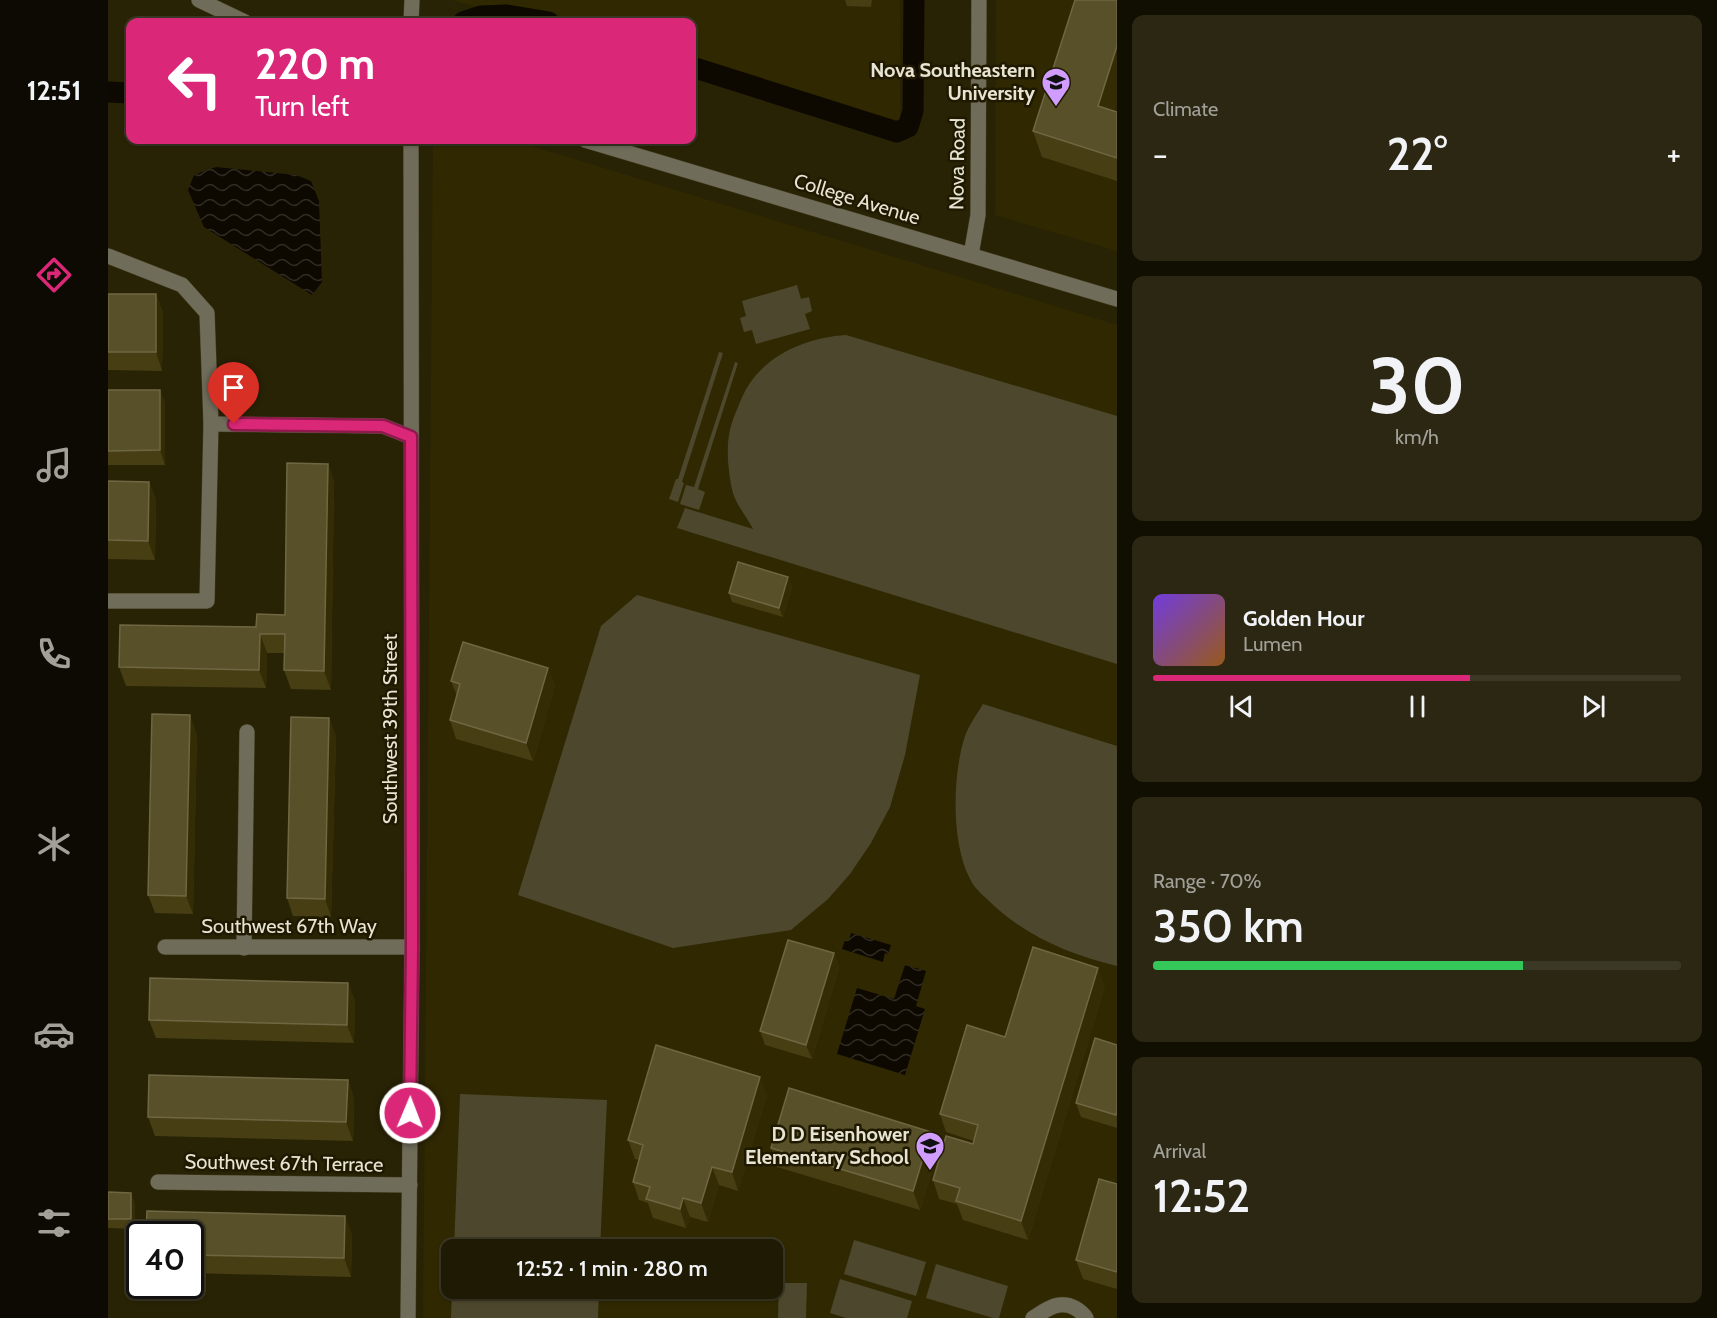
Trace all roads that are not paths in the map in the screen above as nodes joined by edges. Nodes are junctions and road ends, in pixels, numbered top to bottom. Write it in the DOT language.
graph roads {
  1 [pos="200,0"];
  2 [pos="412,0"];
  3 [pos="979,0"];
  4 [pos="237,18"];
  5 [pos="411,18"];
  6 [pos="411,144"];
  7 [pos="598,144"];
  8 [pos="108,255"];
  9 [pos="971,255"];
  10 [pos="1117,299"];
  11 [pos="211,424"];
  12 [pos="411,437"];
  13 [pos="108,601"];
  14 [pos="247,732"];
  15 [pos="165,947"];
  16 [pos="412,947"];
  17 [pos="244,948"];
  18 [pos="158,1182"];
  19 [pos="410,1185"];
  20 [pos="408,1318"];
  21 [pos="1033,1318"];
  22 [pos="1086,1318"];
  1 -- 4 [label="street"];
  2 -- 5 [label="street"];
  3 -- 9 [label="street, Nova Road"];
  6 -- 12 [label="street, Southwest 39th Street"];
  7 -- 9 [label="street, College Avenue"];
  8 -- 11 [label="street"];
  9 -- 10 [label="street, College Avenue"];
  11 -- 12 [label="street"];
  11 -- 13 [label="street"];
  12 -- 16 [label="street, Southwest 39th Street"];
  14 -- 17 [label="street"];
  15 -- 17 [label="street, Southwest 67th Way"];
  16 -- 17 [label="street, Southwest 67th Way"];
  16 -- 19 [label="street, Southwest 39th Street"];
  18 -- 19 [label="street, Southwest 67th Terrace"];
  19 -- 20 [label="street, Southwest 39th Street"];
  21 -- 22 [label="street"];
}
